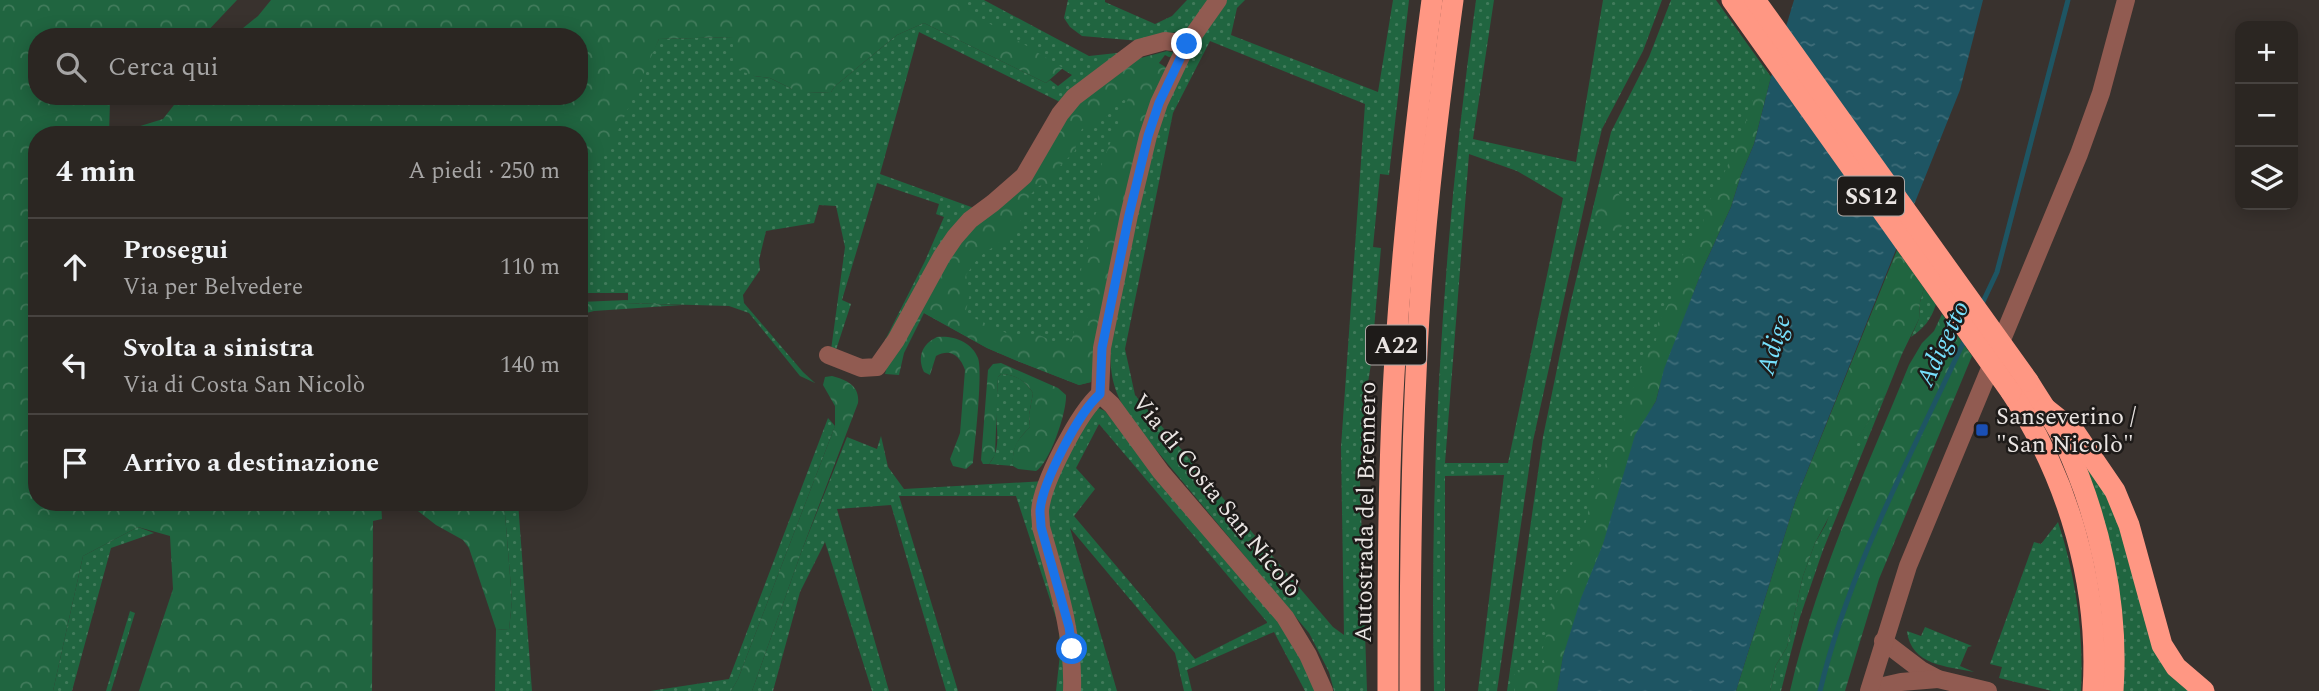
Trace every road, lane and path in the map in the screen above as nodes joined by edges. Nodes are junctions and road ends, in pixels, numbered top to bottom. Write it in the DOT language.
graph roads {
  1 [pos="1218,0"];
  2 [pos="1432,0"];
  3 [pos="1453,0"];
  4 [pos="1732,0"];
  5 [pos="1755,0"];
  6 [pos="2126,0"];
  7 [pos="1187,44"];
  8 [pos="828,355"];
  9 [pos="2020,386"];
  10 [pos="1100,394"];
  11 [pos="2045,408"];
  12 [pos="1883,640"];
  13 [pos="1938,679"];
  14 [pos="1870,690"];
  15 [pos="1072,691"];
  16 [pos="1324,691"];
  17 [pos="1388,691"];
  18 [pos="1410,691"];
  19 [pos="1988,691"];
  20 [pos="2093,691"];
  21 [pos="2113,691"];
  22 [pos="2204,691"];
  1 -- 7 [label="street, Via di Costa San Nicolò"];
  2 -- 17 [label="highway, Autostrada del Brennero / A22"];
  3 -- 18 [label="highway, Autostrada del Brennero / A22"];
  4 -- 9 [label="highway, SS12, bridge"];
  5 -- 9 [label="highway, SS12, bridge"];
  6 -- 12 [label="street"];
  7 -- 8 [label="street"];
  7 -- 10 [label="street, Via di Costa San Nicolò"];
  9 -- 11 [label="highway, SS12"];
  9 -- 20 [label="highway, SS12"];
  10 -- 15 [label="street"];
  10 -- 16 [label="street, Via di Costa San Nicolò"];
  11 -- 21 [label="highway, SS12"];
  11 -- 22 [label="highway"];
  12 -- 13 [label="street"];
  12 -- 14 [label="street"];
  13 -- 14 [label="street"];
  13 -- 19 [label="street"];
}
